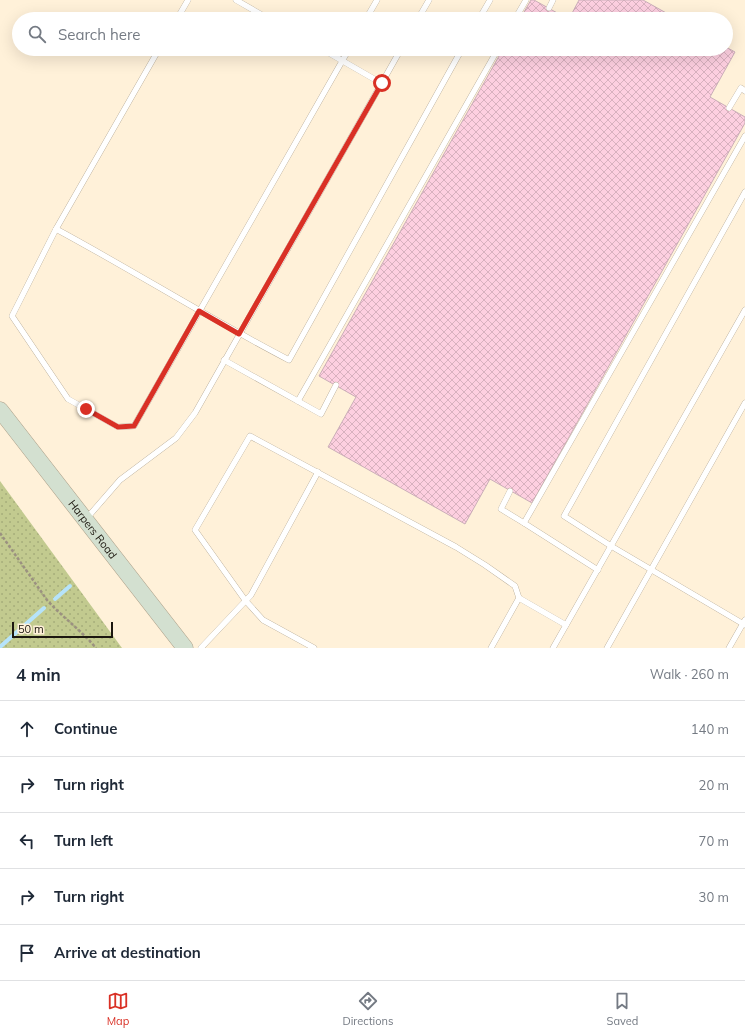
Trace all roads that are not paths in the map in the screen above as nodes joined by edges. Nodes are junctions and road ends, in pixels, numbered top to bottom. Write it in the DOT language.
graph roads {
  1 [pos="188,0"];
  2 [pos="236,0"];
  3 [pos="377,0"];
  4 [pos="429,0"];
  5 [pos="490,0"];
  6 [pos="526,0"];
  7 [pos="553,0"];
  8 [pos="549,8"];
  9 [pos="181,12"];
  10 [pos="257,12"];
  11 [pos="370,12"];
  12 [pos="422,12"];
  13 [pos="483,12"];
  14 [pos="519,12"];
  15 [pos="155,56"];
  16 [pos="334,56"];
  17 [pos="345,56"];
  18 [pos="397,56"];
  19 [pos="458,56"];
  20 [pos="494,56"];
  21 [pos="342,61"];
  22 [pos="382,83"];
  23 [pos="745,91"];
  24 [pos="729,108"];
  25 [pos="745,136"];
  26 [pos="745,192"];
  27 [pos="56,229"];
  28 [pos="745,310"];
  29 [pos="199,311"];
  30 [pos="239,334"];
  31 [pos="224,360"];
  32 [pos="336,385"];
  33 [pos="298,401"];
  34 [pos="745,403"];
  35 [pos="0,410"];
  36 [pos="318,472"];
  37 [pos="510,491"];
  38 [pos="85,520"];
  39 [pos="524,523"];
  40 [pos="611,546"];
  41 [pos="598,570"];
  42 [pos="651,570"];
  43 [pos="519,598"];
  44 [pos="245,600"];
  45 [pos="744,623"];
  46 [pos="566,625"];
  47 [pos="185,648"];
  48 [pos="201,648"];
  49 [pos="314,648"];
  50 [pos="491,648"];
  51 [pos="553,648"];
  52 [pos="607,648"];
  53 [pos="729,648"];
  1 -- 9 [label="lane"];
  2 -- 10 [label="lane"];
  3 -- 11 [label="lane"];
  4 -- 12 [label="lane"];
  5 -- 13 [label="lane"];
  6 -- 14 [label="lane"];
  7 -- 8 [label="lane"];
  15 -- 27 [label="lane"];
  16 -- 21 [label="lane"];
  17 -- 21 [label="lane"];
  18 -- 22 [label="lane"];
  19 -- 30 [label="lane"];
  20 -- 33 [label="lane"];
  21 -- 22 [label="lane"];
  21 -- 29 [label="lane"];
  22 -- 30 [label="lane"];
  23 -- 24 [label="lane"];
  25 -- 39 [label="lane"];
  26 -- 40 [label="lane"];
  27 -- 29 [label="lane"];
  27 -- 29 [label="lane"];
  28 -- 40 [label="lane"];
  29 -- 30 [label="lane"];
  30 -- 31 [label="lane"];
  31 -- 33 [label="lane"];
  31 -- 38 [label="lane"];
  32 -- 33 [label="lane"];
  34 -- 42 [label="lane"];
  35 -- 38 [label="street, Harpers Road"];
  36 -- 43 [label="lane"];
  36 -- 44 [label="lane"];
  36 -- 44 [label="lane"];
  37 -- 39 [label="lane"];
  38 -- 47 [label="street, Harpers Road"];
  39 -- 41 [label="lane"];
  40 -- 41 [label="lane"];
  40 -- 42 [label="lane"];
  41 -- 46 [label="lane"];
  42 -- 45 [label="lane"];
  42 -- 52 [label="lane"];
  43 -- 46 [label="lane"];
  43 -- 50 [label="lane"];
  44 -- 48 [label="lane"];
  44 -- 49 [label="lane"];
  45 -- 53 [label="lane"];
  46 -- 51 [label="lane"];
}
